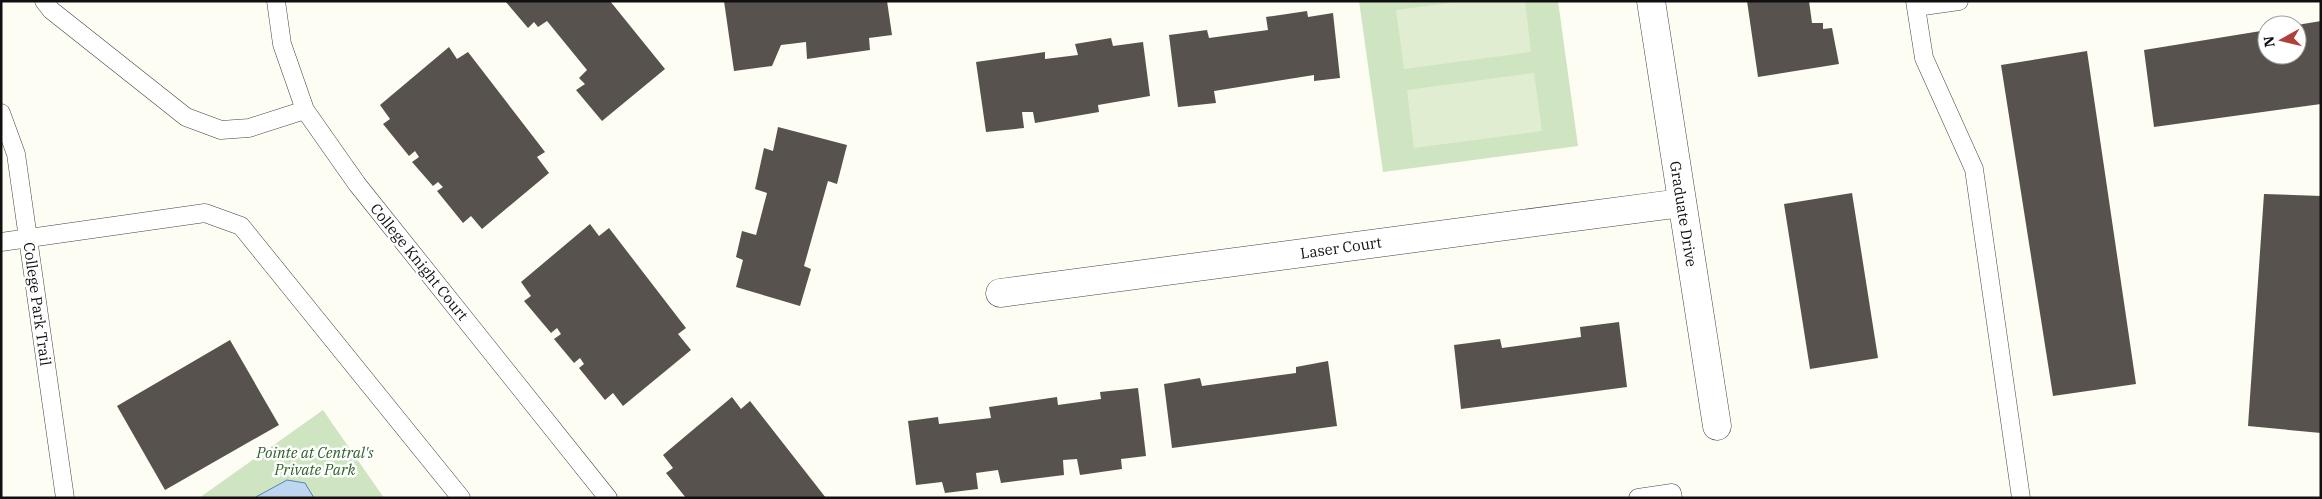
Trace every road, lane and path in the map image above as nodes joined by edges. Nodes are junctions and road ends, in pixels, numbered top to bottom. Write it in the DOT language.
graph roads {
  1 [pos="44,1"];
  2 [pos="276,1"];
  3 [pos="1651,1"];
  4 [pos="1958,1"];
  5 [pos="1915,4"];
  6 [pos="306,110"];
  7 [pos="1,112"];
  8 [pos="1681,203"];
  9 [pos="27,238"];
  10 [pos="1,242"];
  11 [pos="1000,293"];
  12 [pos="1718,426"];
  13 [pos="65,498"];
  14 [pos="462,498"];
  15 [pos="608,498"];
  16 [pos="1638,498"];
  17 [pos="1673,498"];
  18 [pos="2021,498"];
  1 -- 6 [label="lane"];
  2 -- 6 [label="lane, College Knight Court"];
  3 -- 8 [label="street, Graduate Drive"];
  4 -- 5 [label="lane"];
  5 -- 18 [label="lane"];
  6 -- 15 [label="lane, College Knight Court"];
  7 -- 9 [label="lane, College Park Trail"];
  8 -- 11 [label="street, Laser Court"];
  8 -- 12 [label="street, Graduate Drive"];
  9 -- 10 [label="lane"];
  9 -- 13 [label="lane, College Park Trail"];
  9 -- 14 [label="lane"];
  16 -- 17 [label="lane"];
}
